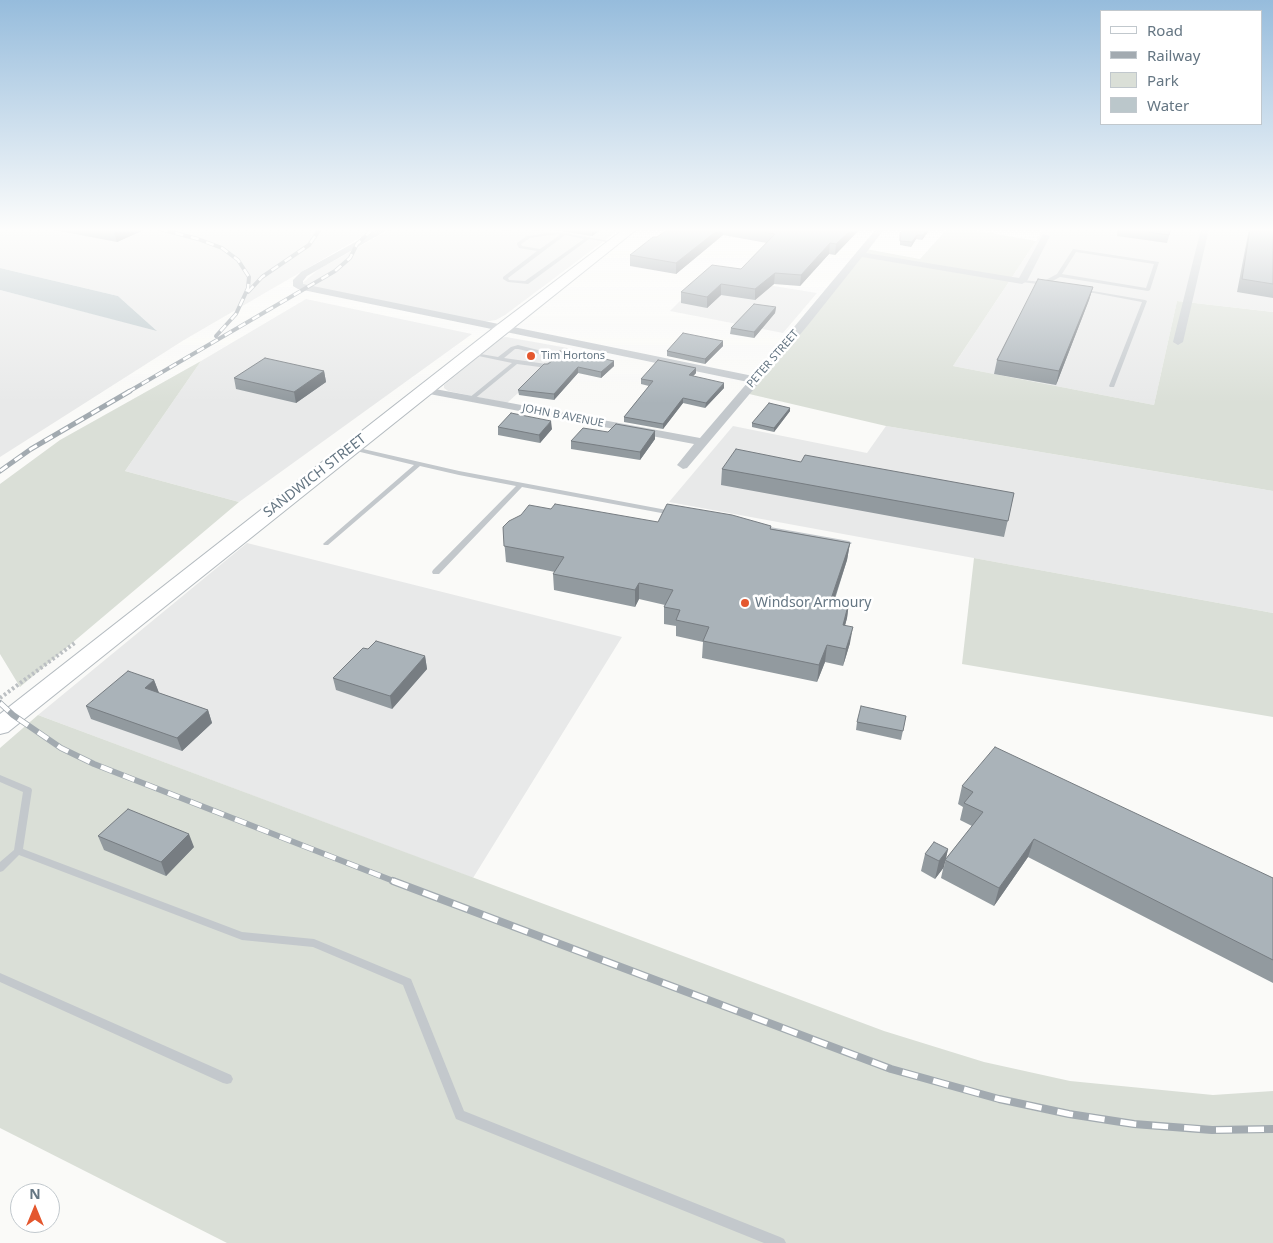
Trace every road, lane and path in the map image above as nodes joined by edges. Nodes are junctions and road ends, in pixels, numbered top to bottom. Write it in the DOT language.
graph roads {
  1 [pos="301,287"];
  2 [pos="555,287"];
  3 [pos="832,287"];
  4 [pos="1130,287"];
  5 [pos="1149,287"];
  6 [pos="1191,287"];
  7 [pos="1073,289"];
  8 [pos="501,329"];
  9 [pos="1178,342"];
  10 [pos="471,352"];
  11 [pos="499,358"];
  12 [pos="516,362"];
  13 [pos="754,380"];
  14 [pos="1112,386"];
  15 [pos="424,390"];
  16 [pos="471,399"];
  17 [pos="702,442"];
  18 [pos="350,448"];
  19 [pos="419,464"];
  20 [pos="683,465"];
  21 [pos="521,484"];
  22 [pos="679,514"];
  23 [pos="764,528"];
  24 [pos="849,543"];
  25 [pos="326,544"];
  26 [pos="436,572"];
  27 [pos="0,726"];
  28 [pos="0,778"];
  29 [pos="18,851"];
  30 [pos="0,868"];
  31 [pos="0,976"];
  32 [pos="227,1079"];
  33 [pos="780,1243"];
  1 -- 8 [label="street"];
  2 -- 8 [label="main road, SANDWICH STREET"];
  3 -- 13 [label="street, PETER STREET"];
  4 -- 5 [label="lane"];
  6 -- 9 [label="street"];
  7 -- 14 [label="lane"];
  8 -- 10 [label="main road, SANDWICH STREET"];
  8 -- 13 [label="street"];
  10 -- 11 [label="lane"];
  10 -- 15 [label="main road, SANDWICH STREET"];
  11 -- 12 [label="lane"];
  11 -- 12 [label="lane"];
  12 -- 16 [label="lane"];
  13 -- 17 [label="street, PETER STREET"];
  15 -- 16 [label="street, JOHN B AVENUE"];
  15 -- 18 [label="main road, SANDWICH STREET"];
  16 -- 17 [label="street, JOHN B AVENUE"];
  17 -- 20 [label="street, PETER STREET"];
  18 -- 19 [label="lane"];
  18 -- 27 [label="main road, SANDWICH STREET"];
  19 -- 21 [label="lane"];
  19 -- 25 [label="lane"];
  21 -- 22 [label="lane"];
  21 -- 26 [label="lane"];
  23 -- 24 [label="lane"];
  28 -- 29 [label="lane"];
  29 -- 30 [label="lane"];
  29 -- 33 [label="lane"];
  31 -- 32 [label="lane"];
}
